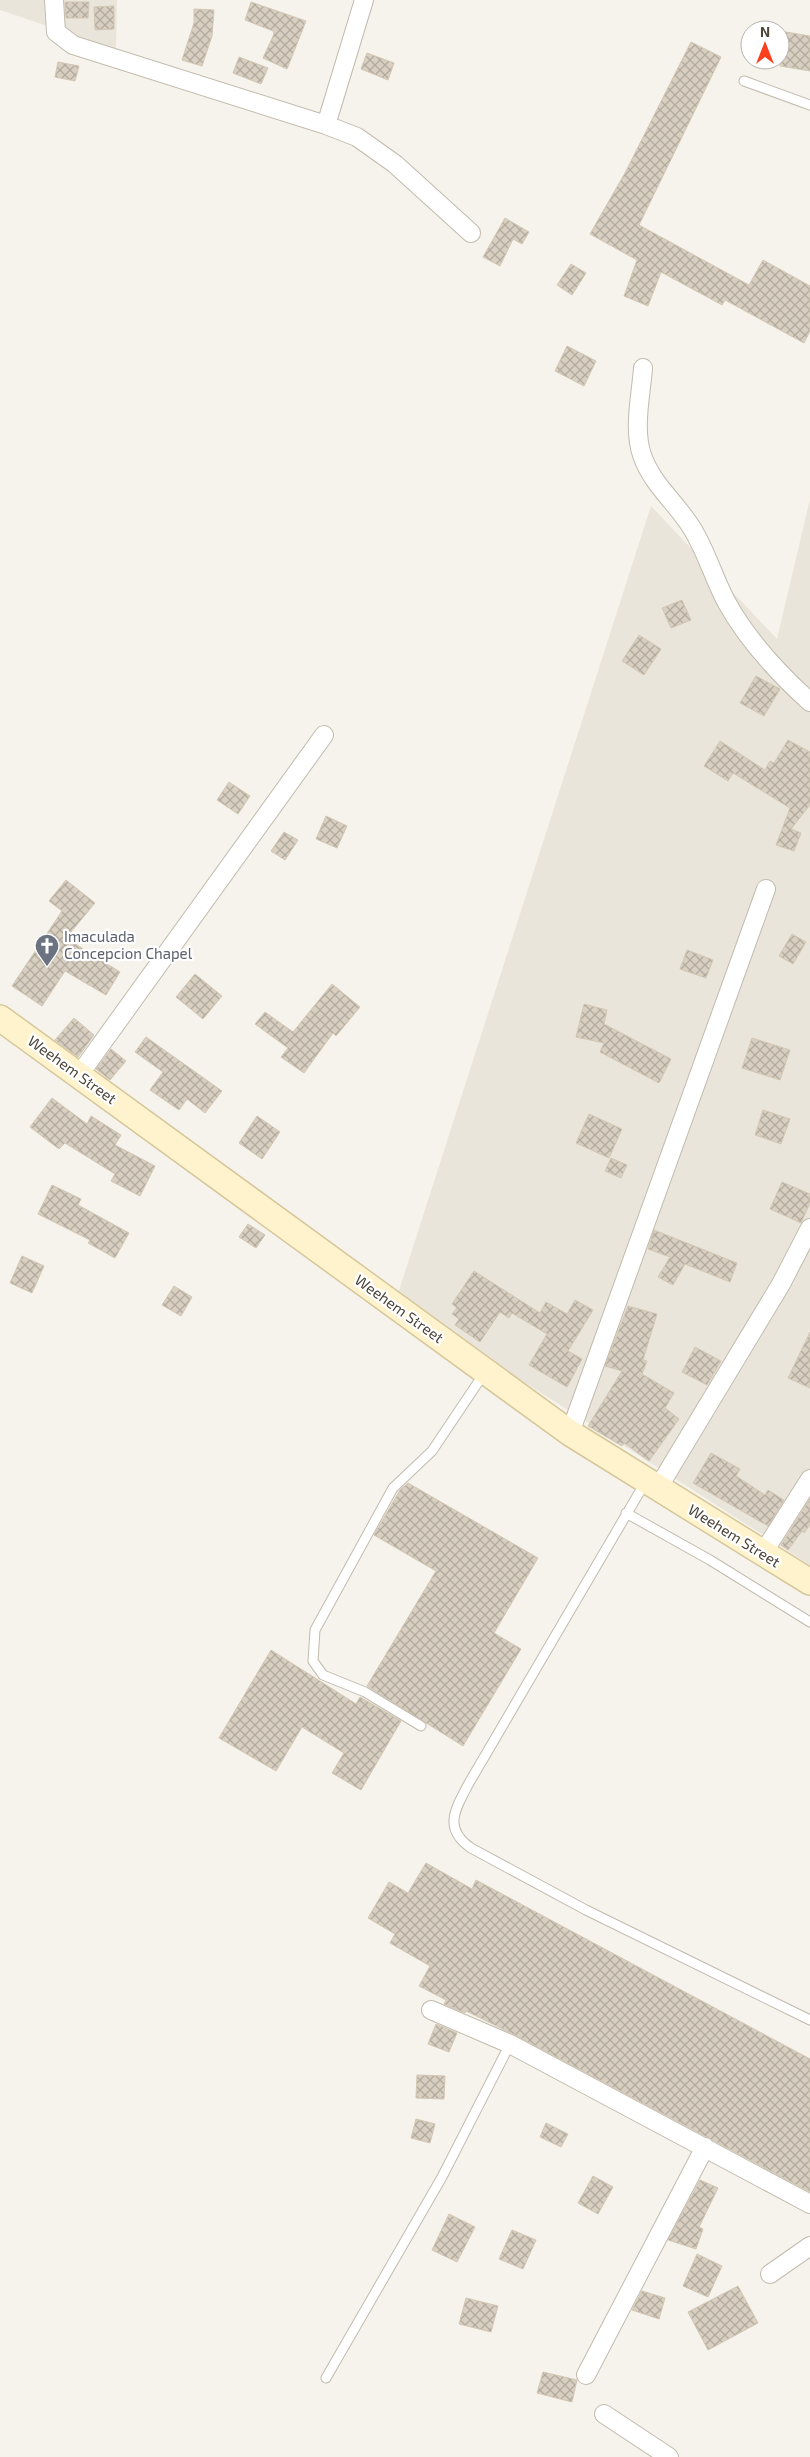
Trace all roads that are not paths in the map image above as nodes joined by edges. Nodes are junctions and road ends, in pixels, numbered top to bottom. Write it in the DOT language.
graph roads {
  1 [pos="54,0"];
  2 [pos="364,0"];
  3 [pos="744,82"];
  4 [pos="810,105"];
  5 [pos="326,124"];
  6 [pos="471,233"];
  7 [pos="643,368"];
  8 [pos="810,702"];
  9 [pos="324,735"];
  10 [pos="766,890"];
  11 [pos="0,1018"];
  12 [pos="79,1075"];
  13 [pos="810,1228"];
  14 [pos="486,1372"];
  15 [pos="570,1432"];
  16 [pos="810,1479"];
  17 [pos="652,1484"];
  18 [pos="626,1514"];
  19 [pos="763,1554"];
  20 [pos="810,1582"];
  21 [pos="810,1622"];
  22 [pos="421,1726"];
  23 [pos="431,2010"];
  24 [pos="810,2020"];
  25 [pos="510,2044"];
  26 [pos="705,2147"];
  27 [pos="810,2204"];
  28 [pos="810,2246"];
  29 [pos="770,2274"];
  30 [pos="586,2375"];
  31 [pos="326,2378"];
  32 [pos="604,2414"];
  33 [pos="669,2457"];
  1 -- 5 [label="street"];
  2 -- 5 [label="street"];
  3 -- 4 [label="lane"];
  5 -- 6 [label="street"];
  7 -- 8 [label="street"];
  9 -- 12 [label="street"];
  10 -- 15 [label="street"];
  11 -- 12 [label="street, Weehem Street"];
  12 -- 14 [label="street, Weehem Street"];
  13 -- 17 [label="street"];
  14 -- 15 [label="street, Weehem Street"];
  14 -- 22 [label="lane"];
  15 -- 17 [label="street, Weehem Street"];
  16 -- 19 [label="street"];
  17 -- 18 [label="lane"];
  17 -- 19 [label="street, Weehem Street"];
  18 -- 21 [label="lane"];
  18 -- 24 [label="lane"];
  19 -- 20 [label="street, Weehem Street"];
  23 -- 25 [label="street"];
  25 -- 26 [label="street"];
  25 -- 31 [label="lane"];
  26 -- 27 [label="street"];
  26 -- 30 [label="street"];
  28 -- 29 [label="street"];
  32 -- 33 [label="street"];
}
